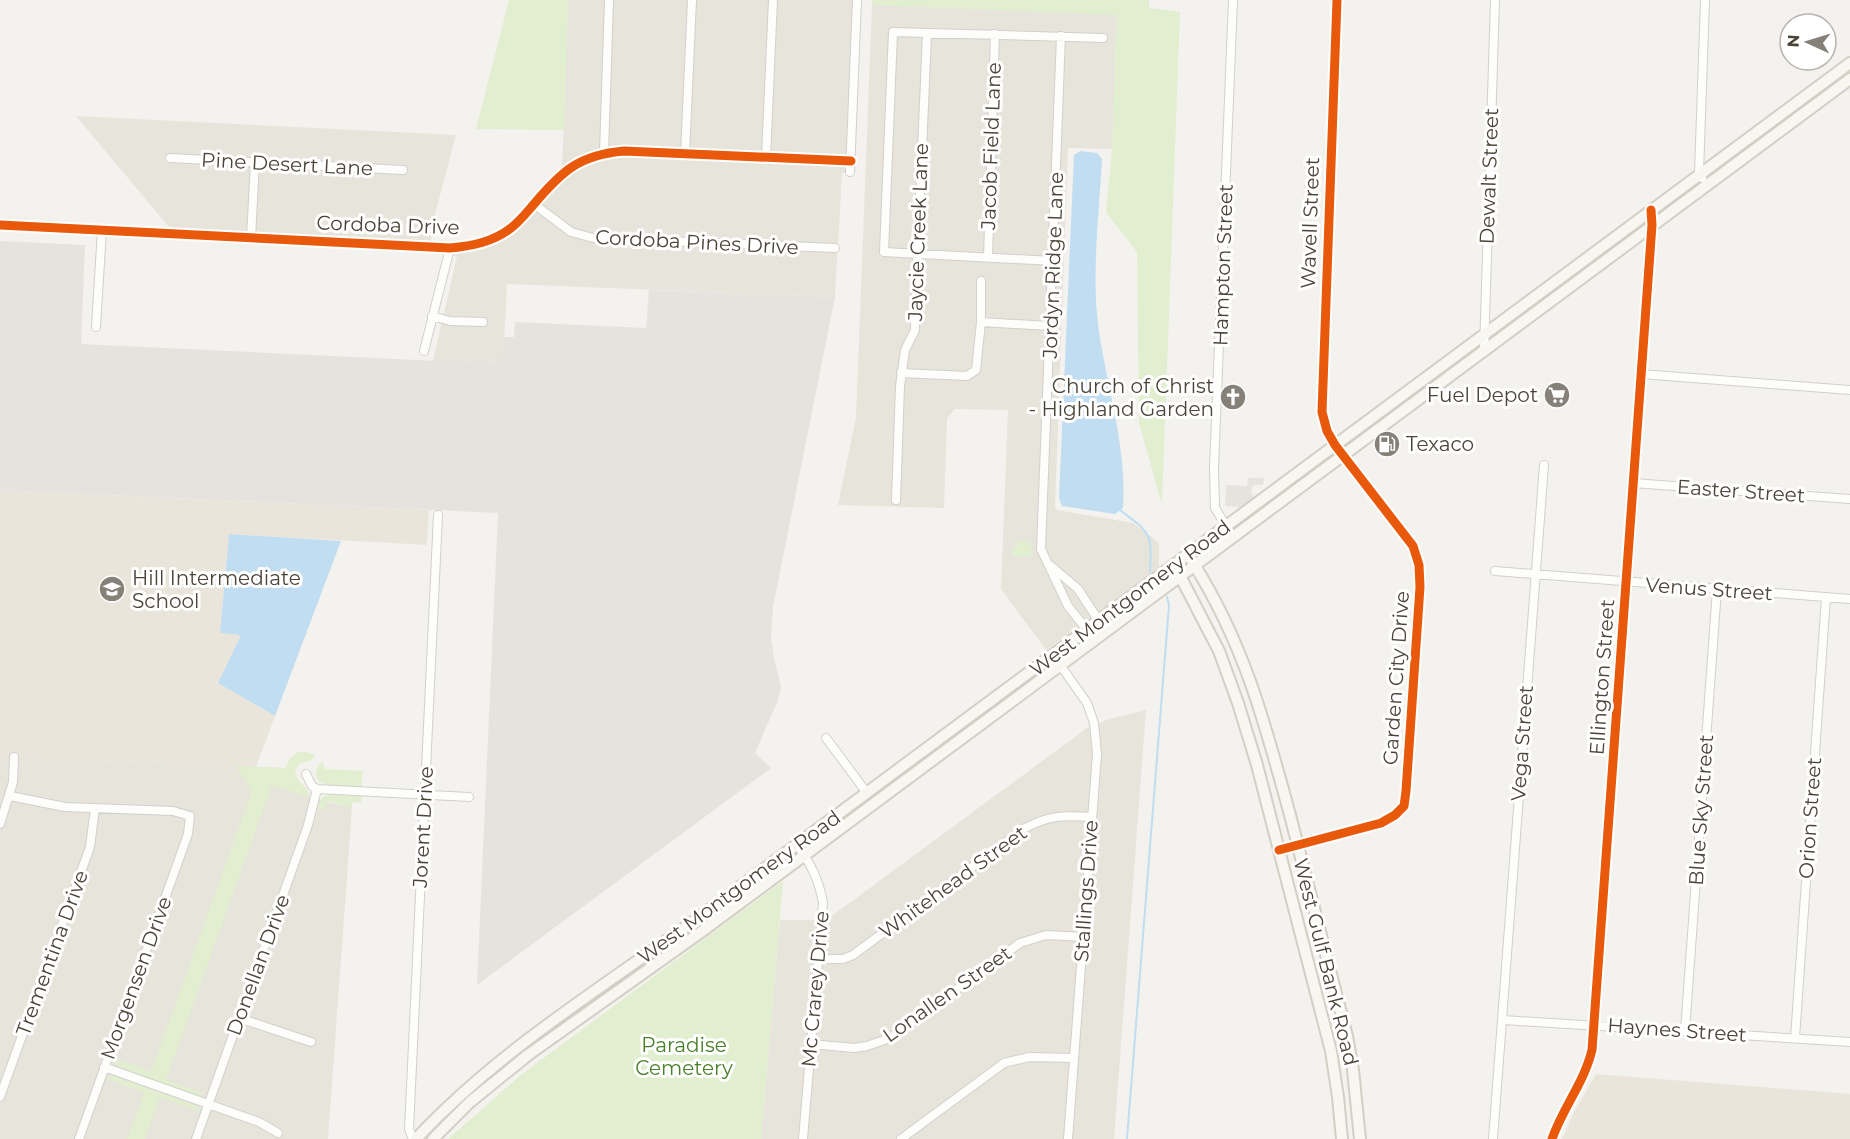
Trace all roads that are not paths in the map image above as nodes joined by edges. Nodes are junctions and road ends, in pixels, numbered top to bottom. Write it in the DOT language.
graph roads {
  1 [pos="609,0"];
  2 [pos="692,0"];
  3 [pos="773,0"];
  4 [pos="857,0"];
  5 [pos="1233,0"];
  6 [pos="1337,0"];
  7 [pos="1495,0"];
  8 [pos="1705,0"];
  9 [pos="927,33"];
  10 [pos="995,34"];
  11 [pos="1061,36"];
  12 [pos="1103,38"];
  13 [pos="1850,63"];
  14 [pos="1850,79"];
  15 [pos="1821,83"];
  16 [pos="1829,94"];
  17 [pos="604,153"];
  18 [pos="685,154"];
  19 [pos="766,157"];
  20 [pos="170,158"];
  21 [pos="851,161"];
  22 [pos="255,163"];
  23 [pos="403,170"];
  24 [pos="850,172"];
  25 [pos="1699,173"];
  26 [pos="1708,186"];
  27 [pos="534,204"];
  28 [pos="1651,210"];
  29 [pos="0,225"];
  30 [pos="1652,225"];
  31 [pos="102,230"];
  32 [pos="251,237"];
  33 [pos="450,248"];
  34 [pos="835,248"];
  35 [pos="917,254"];
  36 [pos="988,257"];
  37 [pos="1053,261"];
  38 [pos="981,281"];
  39 [pos="432,316"];
  40 [pos="483,322"];
  41 [pos="981,322"];
  42 [pos="1050,326"];
  43 [pos="96,327"];
  44 [pos="1484,334"];
  45 [pos="424,351"];
  46 [pos="1484,351"];
  47 [pos="901,373"];
  48 [pos="1641,374"];
  49 [pos="1850,390"];
  50 [pos="1335,445"];
  51 [pos="1343,455"];
  52 [pos="1544,465"];
  53 [pos="1633,483"];
  54 [pos="1850,499"];
  55 [pos="896,500"];
  56 [pos="438,515"];
  57 [pos="1226,526"];
  58 [pos="1188,555"];
  59 [pos="1048,564"];
  60 [pos="1175,565"];
  61 [pos="1195,565"];
  62 [pos="1496,571"];
  63 [pos="1534,575"];
  64 [pos="1181,576"];
  65 [pos="1627,583"];
  66 [pos="1717,589"];
  67 [pos="1826,597"];
  68 [pos="1850,599"];
  69 [pos="1099,621"];
  70 [pos="1087,630"];
  71 [pos="1053,655"];
  72 [pos="1060,665"];
  73 [pos="1256,697"];
  74 [pos="1238,702"];
  75 [pos="826,738"];
  76 [pos="14,757"];
  77 [pos="306,774"];
  78 [pos="317,789"];
  79 [pos="867,793"];
  80 [pos="424,795"];
  81 [pos="10,796"];
  82 [pos="470,797"];
  83 [pos="95,808"];
  84 [pos="1092,817"];
  85 [pos="0,824"];
  86 [pos="797,845"];
  87 [pos="1298,845"];
  88 [pos="1279,850"];
  89 [pos="805,855"];
  90 [pos="1083,937"];
  91 [pos="819,959"];
  92 [pos="1329,966"];
  93 [pos="1311,971"];
  94 [pos="239,1017"];
  95 [pos="1503,1020"];
  96 [pos="1593,1024"];
  97 [pos="1685,1031"];
  98 [pos="1795,1038"];
  99 [pos="311,1042"];
  100 [pos="1850,1042"];
  101 [pos="810,1044"];
  102 [pos="1074,1058"];
  103 [pos="104,1067"];
  104 [pos="1356,1095"];
  105 [pos="0,1097"];
  106 [pos="1338,1097"];
  107 [pos="208,1105"];
  108 [pos="278,1133"];
  109 [pos="79,1139"];
  110 [pos="196,1139"];
  111 [pos="415,1139"];
  112 [pos="433,1139"];
  113 [pos="803,1139"];
  114 [pos="901,1139"];
  115 [pos="1068,1139"];
  116 [pos="1342,1139"];
  117 [pos="1360,1139"];
  118 [pos="1493,1139"];
  119 [pos="1552,1139"];
  1 -- 17 [label="street"];
  2 -- 18 [label="street"];
  3 -- 19 [label="street"];
  4 -- 21 [label="street"];
  5 -- 57 [label="street, Hampton Street"];
  6 -- 50 [label="street, Wavell Street"];
  7 -- 44 [label="street, Dewalt Street"];
  8 -- 25 [label="street"];
  9 -- 10 [label="street"];
  9 -- 35 [label="street, Jaycie Creek Lane"];
  9 -- 35 [label="street"];
  10 -- 11 [label="street"];
  10 -- 36 [label="street, Jacob Field Lane"];
  11 -- 12 [label="street"];
  11 -- 37 [label="street, Jordyn Ridge Lane"];
  13 -- 15 [label="main road, West Montgomery Road"];
  14 -- 16 [label="main road, West Montgomery Road"];
  15 -- 16 [label="main road"];
  15 -- 25 [label="main road, West Montgomery Road"];
  16 -- 26 [label="main road, West Montgomery Road"];
  17 -- 18 [label="street, Cordoba Drive"];
  17 -- 27 [label="street, Cordoba Drive"];
  18 -- 19 [label="street, Cordoba Drive"];
  19 -- 21 [label="street, Cordoba Drive"];
  20 -- 22 [label="street, Pine Desert Lane"];
  21 -- 24 [label="street"];
  22 -- 23 [label="street, Pine Desert Lane"];
  22 -- 32 [label="street"];
  25 -- 26 [label="street"];
  25 -- 28 [label="main road, West Montgomery Road"];
  26 -- 30 [label="main road, West Montgomery Road"];
  27 -- 33 [label="street, Cordoba Drive"];
  27 -- 34 [label="street, Cordoba Pines Drive"];
  28 -- 30 [label="street, Ellington Street"];
  28 -- 44 [label="main road, West Montgomery Road"];
  29 -- 31 [label="street, Cordoba Drive"];
  30 -- 46 [label="main road, West Montgomery Road"];
  30 -- 48 [label="street, Ellington Street"];
  31 -- 32 [label="street, Cordoba Drive"];
  31 -- 43 [label="street"];
  32 -- 33 [label="street, Cordoba Drive"];
  33 -- 39 [label="street"];
  35 -- 36 [label="street"];
  35 -- 47 [label="street, Jaycie Creek Lane"];
  36 -- 37 [label="street"];
  37 -- 42 [label="street, Jordyn Ridge Lane"];
  38 -- 41 [label="street"];
  39 -- 40 [label="street"];
  39 -- 45 [label="street"];
  41 -- 42 [label="street"];
  41 -- 47 [label="street"];
  42 -- 59 [label="street, Jordyn Ridge Lane"];
  44 -- 46 [label="street, Dewalt Street"];
  44 -- 50 [label="main road, West Montgomery Road"];
  46 -- 51 [label="main road, West Montgomery Road"];
  47 -- 55 [label="street, Jaycie Creek Lane"];
  48 -- 49 [label="street"];
  48 -- 53 [label="street, Ellington Street"];
  50 -- 51 [label="street, Garden City Drive"];
  50 -- 57 [label="main road, West Montgomery Road"];
  51 -- 61 [label="main road, West Montgomery Road"];
  51 -- 87 [label="street, Garden City Drive"];
  52 -- 63 [label="street, Vega Street"];
  53 -- 54 [label="street, Easter Street"];
  53 -- 65 [label="street, Ellington Street"];
  56 -- 80 [label="street, Jorent Drive"];
  57 -- 58 [label="main road, West Montgomery Road"];
  58 -- 60 [label="main road, West Montgomery Road"];
  58 -- 61 [label="main road, West Gulf Bank Road"];
  59 -- 69 [label="street"];
  59 -- 70 [label="street, Jordyn Ridge Lane"];
  60 -- 64 [label="main road, West Gulf Bank Road"];
  60 -- 69 [label="main road, West Montgomery Road"];
  61 -- 64 [label="main road, West Montgomery Road"];
  61 -- 73 [label="main road, West Gulf Bank Road"];
  62 -- 63 [label="street, Venus Street"];
  63 -- 65 [label="street, Venus Street"];
  63 -- 95 [label="street, Vega Street"];
  64 -- 72 [label="main road, West Montgomery Road"];
  64 -- 74 [label="main road, West Gulf Bank Road"];
  65 -- 66 [label="street, Venus Street"];
  65 -- 96 [label="street, Ellington Street"];
  66 -- 67 [label="street, Venus Street"];
  66 -- 97 [label="street, Blue Sky Street"];
  67 -- 68 [label="street, Venus Street"];
  67 -- 98 [label="street, Orion Street"];
  69 -- 70 [label="main road, West Montgomery Road"];
  70 -- 71 [label="main road, West Montgomery Road"];
  71 -- 72 [label="street, Stallings Drive"];
  71 -- 79 [label="main road, West Montgomery Road"];
  72 -- 84 [label="street, Stallings Drive"];
  72 -- 89 [label="main road, West Montgomery Road"];
  73 -- 74 [label="main road"];
  73 -- 87 [label="main road, West Gulf Bank Road"];
  74 -- 88 [label="main road, West Gulf Bank Road"];
  75 -- 79 [label="street"];
  76 -- 81 [label="street"];
  77 -- 78 [label="street"];
  78 -- 80 [label="street"];
  78 -- 94 [label="street, Donellan Drive"];
  79 -- 86 [label="main road, West Montgomery Road"];
  80 -- 82 [label="street"];
  80 -- 111 [label="street, Jorent Drive"];
  81 -- 83 [label="street"];
  81 -- 85 [label="street"];
  83 -- 103 [label="street, Morgensen Drive"];
  83 -- 105 [label="street, Trementina Drive"];
  84 -- 90 [label="street, Stallings Drive"];
  84 -- 91 [label="street, Whitehead Street"];
  86 -- 89 [label="street, Mc Crarey Drive"];
  86 -- 111 [label="main road, West Montgomery Road"];
  87 -- 88 [label="street, Garden City Drive"];
  87 -- 92 [label="main road, West Gulf Bank Road"];
  88 -- 93 [label="main road, West Gulf Bank Road"];
  89 -- 91 [label="street, Mc Crarey Drive"];
  89 -- 112 [label="main road, West Montgomery Road"];
  90 -- 101 [label="street, Lonallen Street"];
  90 -- 102 [label="street, Stallings Drive"];
  91 -- 101 [label="street, Mc Crarey Drive"];
  92 -- 93 [label="main road"];
  92 -- 104 [label="main road, West Gulf Bank Road"];
  93 -- 106 [label="main road, West Gulf Bank Road"];
  94 -- 99 [label="street"];
  94 -- 107 [label="street, Donellan Drive"];
  95 -- 96 [label="street, Haynes Street"];
  95 -- 118 [label="street, Vega Street"];
  96 -- 97 [label="street, Haynes Street"];
  96 -- 119 [label="street, Ellington Street"];
  97 -- 98 [label="street, Haynes Street"];
  98 -- 100 [label="street, Haynes Street"];
  101 -- 113 [label="street, Mc Crarey Drive"];
  102 -- 114 [label="street"];
  102 -- 115 [label="street, Stallings Drive"];
  103 -- 107 [label="street"];
  103 -- 109 [label="street, Morgensen Drive"];
  104 -- 106 [label="main road"];
  104 -- 117 [label="main road, West Gulf Bank Road"];
  106 -- 116 [label="main road, West Gulf Bank Road"];
  107 -- 108 [label="street"];
  107 -- 110 [label="street, Donellan Drive"];
}
